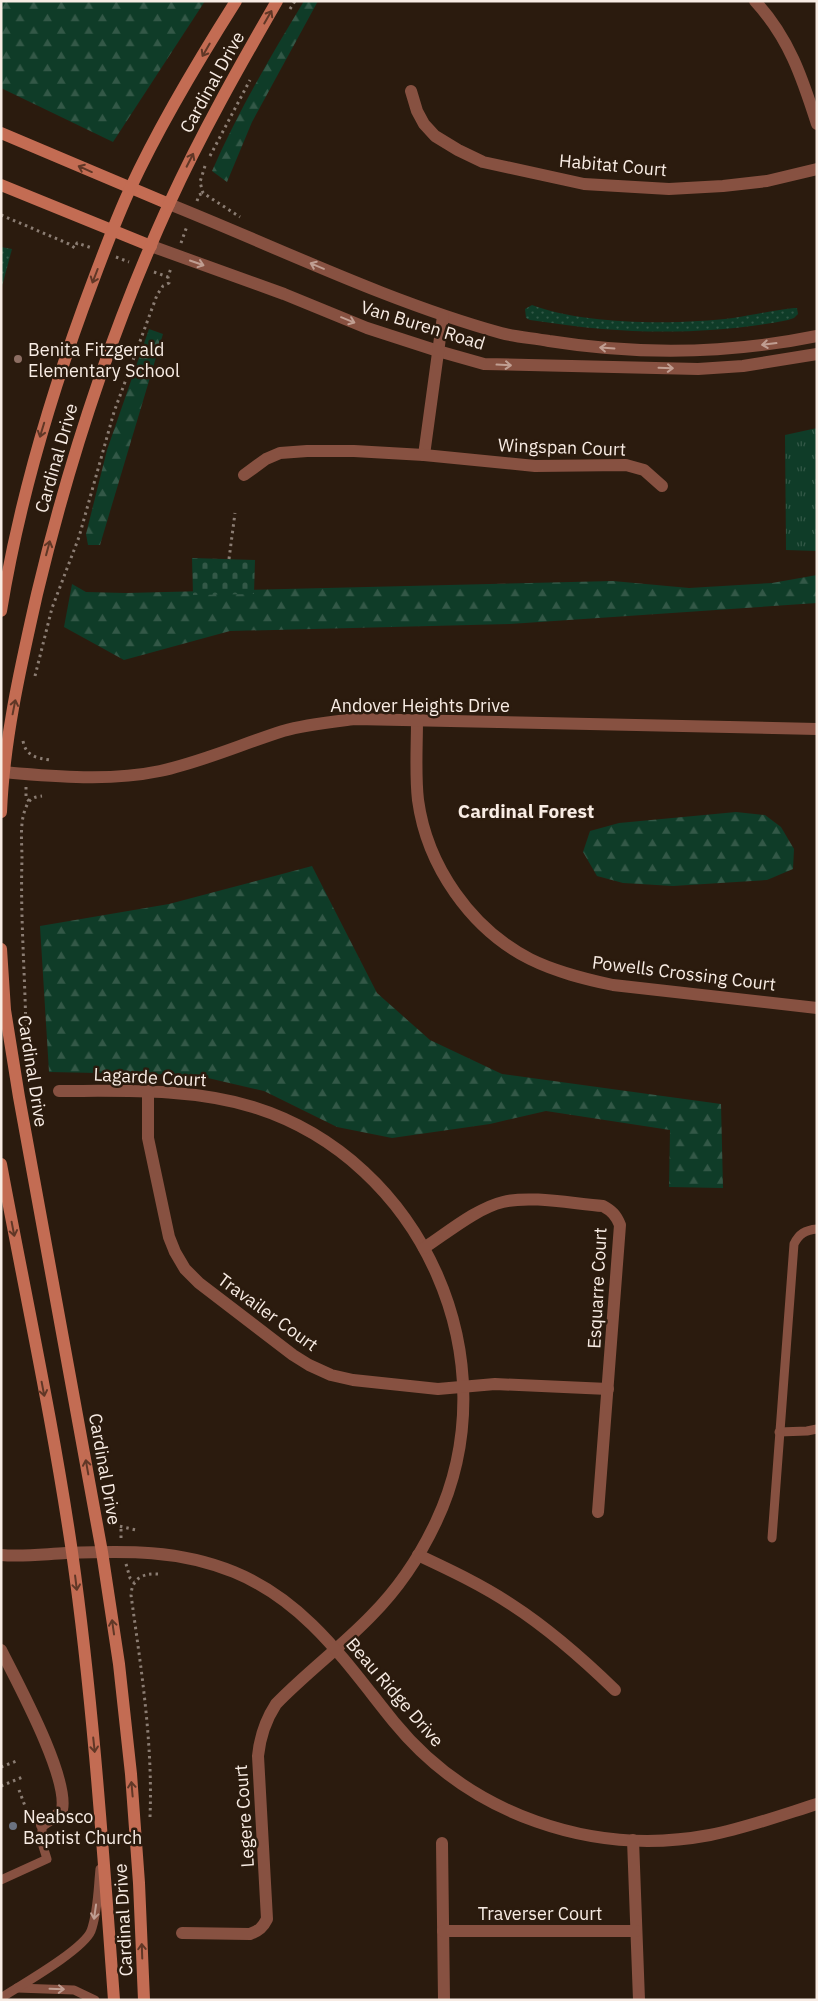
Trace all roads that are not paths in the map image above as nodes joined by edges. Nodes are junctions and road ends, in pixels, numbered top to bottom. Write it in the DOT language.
graph roads {
  1 [pos="236,1"];
  2 [pos="277,1"];
  3 [pos="755,1"];
  4 [pos="411,91"];
  5 [pos="817,124"];
  6 [pos="1,133"];
  7 [pos="817,169"];
  8 [pos="1,185"];
  9 [pos="130,188"];
  10 [pos="169,204"];
  11 [pos="112,230"];
  12 [pos="150,246"];
  13 [pos="443,316"];
  14 [pos="817,336"];
  15 [pos="438,351"];
  16 [pos="817,354"];
  17 [pos="424,455"];
  18 [pos="244,476"];
  19 [pos="662,486"];
  20 [pos="1,611"];
  21 [pos="417,720"];
  22 [pos="817,729"];
  23 [pos="3,772"];
  24 [pos="1,812"];
  25 [pos="1,949"];
  26 [pos="817,1008"];
  27 [pos="59,1091"];
  28 [pos="148,1091"];
  29 [pos="1,1164"];
  30 [pos="817,1229"];
  31 [pos="424,1248"];
  32 [pos="464,1386"];
  33 [pos="608,1389"];
  34 [pos="817,1429"];
  35 [pos="779,1432"];
  36 [pos="598,1512"];
  37 [pos="772,1538"];
  38 [pos="102,1552"];
  39 [pos="72,1553"];
  40 [pos="1,1555"];
  41 [pos="418,1555"];
  42 [pos="1,1650"];
  43 [pos="335,1650"];
  44 [pos="615,1690"];
  45 [pos="817,1804"];
  46 [pos="42,1825"];
  47 [pos="634,1840"];
  48 [pos="442,1843"];
  49 [pos="103,1846"];
  50 [pos="1,1880"];
  51 [pos="443,1931"];
  52 [pos="636,1931"];
  53 [pos="182,1933"];
  54 [pos="17,1988"];
  55 [pos="1,1998"];
  56 [pos="95,2000"];
  57 [pos="114,2000"];
  58 [pos="144,2000"];
  59 [pos="444,2000"];
  60 [pos="639,2000"];
  1 -- 9 [label="main road, Cardinal Drive, one-way"];
  10 -- 2 [label="main road, Cardinal Drive, one-way"];
  3 -- 5 [label="street"];
  4 -- 7 [label="street, Habitat Court"];
  9 -- 6 [label="main road, one-way"];
  8 -- 11 [label="main road"];
  9 -- 10 [label="main road"];
  9 -- 11 [label="main road, Cardinal Drive"];
  10 -- 12 [label="main road, Cardinal Drive"];
  13 -- 10 [label="street, Van Buren Road, one-way"];
  11 -- 12 [label="main road"];
  11 -- 20 [label="main road, Cardinal Drive, one-way"];
  12 -- 15 [label="street, Van Buren Road, one-way"];
  23 -- 12 [label="main road, Cardinal Drive, one-way"];
  14 -- 13 [label="street, Van Buren Road, one-way"];
  13 -- 15 [label="street"];
  15 -- 16 [label="street, Van Buren Road, one-way"];
  15 -- 17 [label="street"];
  17 -- 18 [label="street, Wingspan Court"];
  17 -- 19 [label="street, Wingspan Court"];
  21 -- 22 [label="street, Andover Heights Drive"];
  21 -- 23 [label="street, Andover Heights Drive"];
  21 -- 26 [label="street, Powells Crossing Court"];
  23 -- 24 [label="main road, Cardinal Drive"];
  38 -- 25 [label="main road, Cardinal Drive, one-way"];
  27 -- 28 [label="street, Lagarde Court"];
  28 -- 31 [label="street, Lagarde Court"];
  28 -- 32 [label="street, Travailer Court"];
  29 -- 39 [label="main road, Cardinal Drive, one-way"];
  30 -- 35 [label="lane"];
  31 -- 32 [label="street, Lagarde Court"];
  31 -- 33 [label="street, Esquarre Court"];
  32 -- 33 [label="street, Travailer Court"];
  32 -- 41 [label="street, Lagarde Court"];
  33 -- 36 [label="street, Esquarre Court"];
  34 -- 35 [label="lane"];
  35 -- 37 [label="lane"];
  38 -- 39 [label="street, Beau Ridge Drive"];
  38 -- 43 [label="street, Beau Ridge Drive"];
  58 -- 38 [label="main road, Cardinal Drive, one-way"];
  39 -- 40 [label="street, Beau Ridge Drive"];
  39 -- 49 [label="main road, Cardinal Drive, one-way"];
  41 -- 43 [label="street, Lagarde Court"];
  41 -- 44 [label="street"];
  42 -- 46 [label="street"];
  43 -- 47 [label="street, Beau Ridge Drive"];
  43 -- 53 [label="street, Legere Court"];
  45 -- 47 [label="street, Beau Ridge Drive"];
  46 -- 50 [label="lane"];
  47 -- 52 [label="street"];
  48 -- 51 [label="street"];
  49 -- 54 [label="lane, one-way"];
  49 -- 57 [label="main road, Cardinal Drive"];
  51 -- 52 [label="street, Traverser Court"];
  51 -- 59 [label="street"];
  52 -- 60 [label="street"];
  54 -- 55 [label="lane"];
  54 -- 56 [label="lane, one-way"];
}
